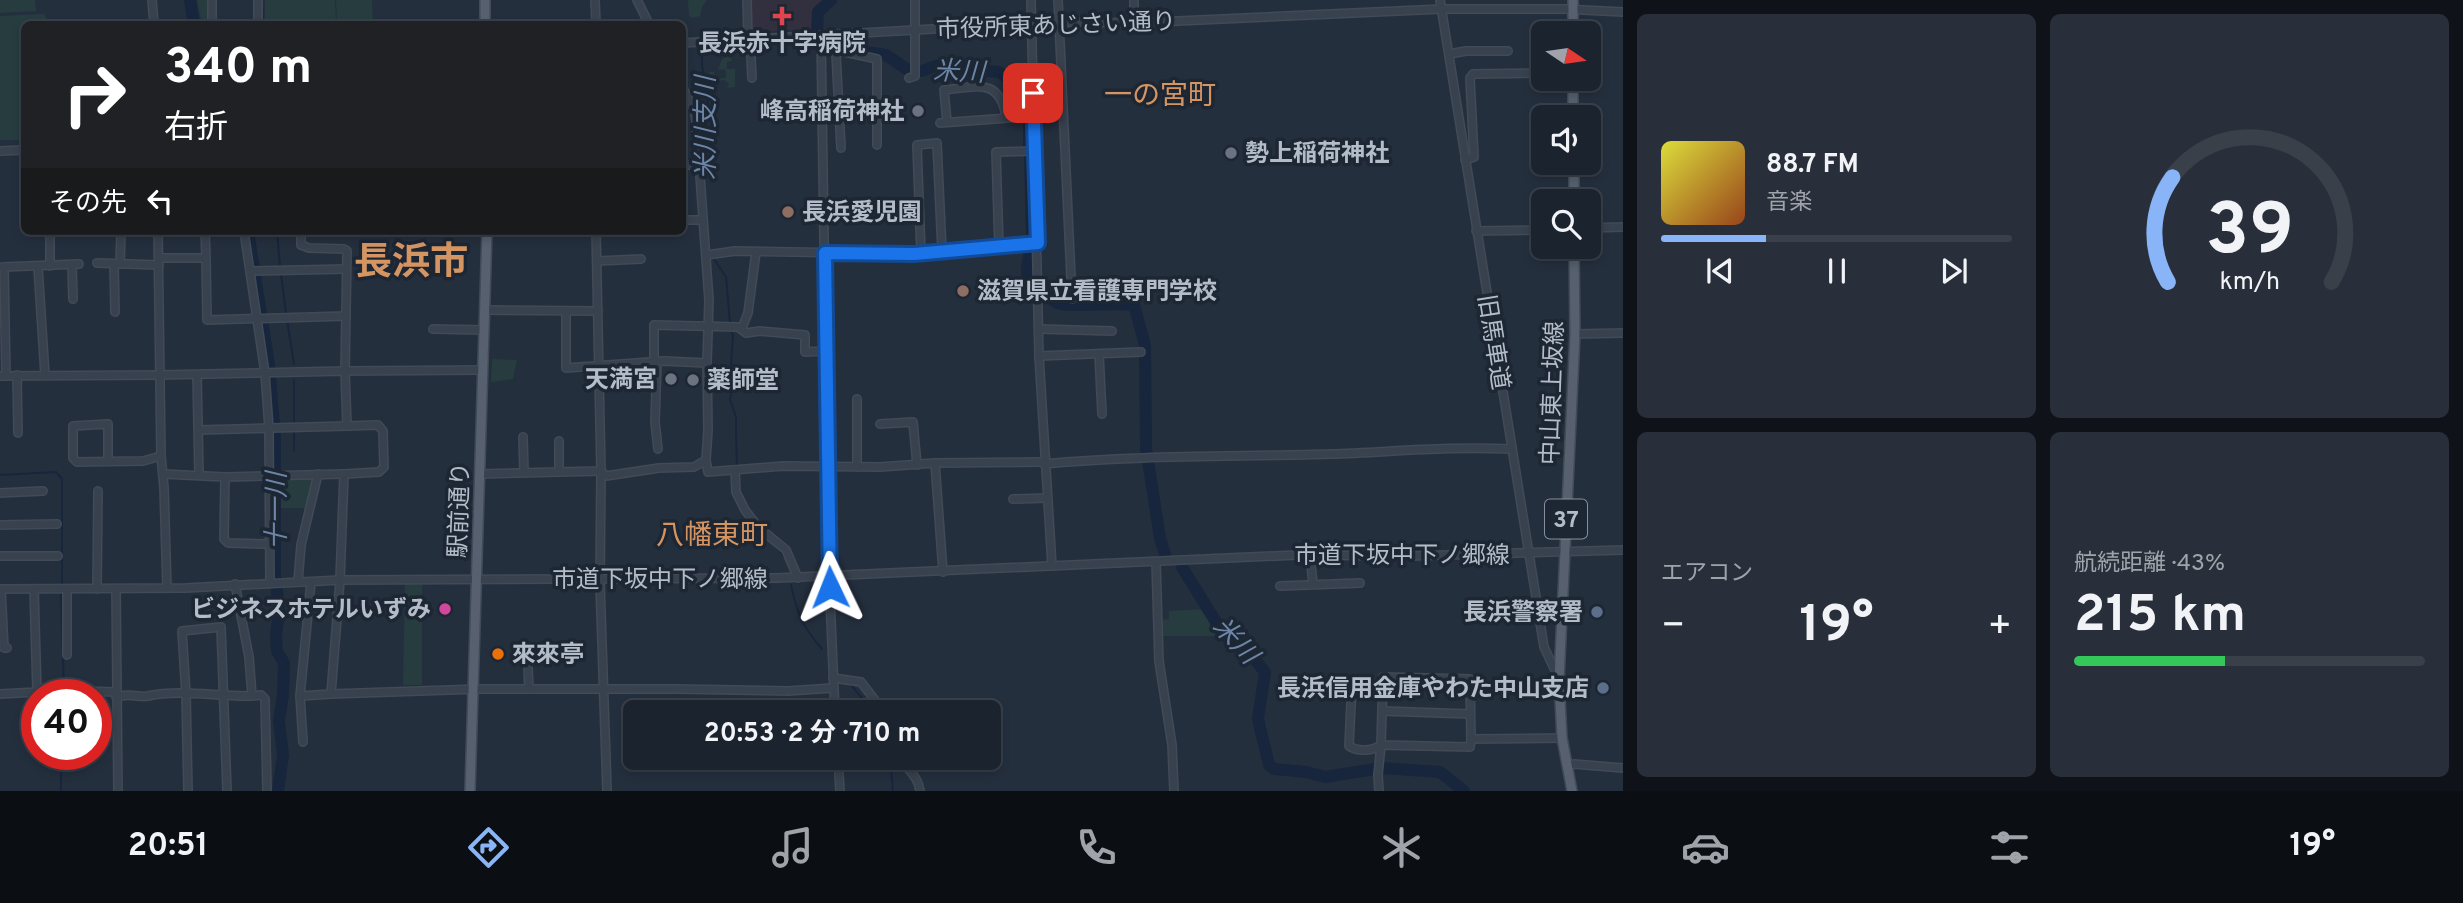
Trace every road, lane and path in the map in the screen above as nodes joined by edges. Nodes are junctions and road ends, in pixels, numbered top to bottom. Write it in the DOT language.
graph roads {
  1 [pos="152,0"];
  2 [pos="212,0"];
  3 [pos="258,0"];
  4 [pos="485,0"];
  5 [pos="595,0"];
  6 [pos="637,0"];
  7 [pos="747,0"];
  8 [pos="915,0"];
  9 [pos="1031,0"];
  10 [pos="1058,0"];
  11 [pos="1134,0"];
  12 [pos="1440,0"];
  13 [pos="1573,5"];
  14 [pos="1441,9"];
  15 [pos="1623,12"];
  16 [pos="154,21"];
  17 [pos="212,21"];
  18 [pos="258,21"];
  19 [pos="485,21"];
  20 [pos="596,21"];
  21 [pos="648,21"];
  22 [pos="1058,22"];
  23 [pos="1031,23"];
  24 [pos="1134,23"];
  25 [pos="915,30"];
  26 [pos="749,38"];
  27 [pos="821,39"];
  28 [pos="686,43"];
  29 [pos="1508,51"];
  30 [pos="1448,54"];
  31 [pos="1531,73"];
  32 [pos="913,74"];
  33 [pos="752,78"];
  34 [pos="686,94"];
  35 [pos="822,98"];
  36 [pos="839,99"];
  37 [pos="1006,116"];
  38 [pos="1034,116"];
  39 [pos="822,142"];
  40 [pos="877,145"];
  41 [pos="0,150"];
  42 [pos="21,150"];
  43 [pos="1035,151"];
  44 [pos="1465,160"];
  45 [pos="698,164"];
  46 [pos="686,165"];
  47 [pos="686,220"];
  48 [pos="703,220"];
  49 [pos="1623,227"];
  50 [pos="1601,228"];
  51 [pos="1531,230"];
  52 [pos="1476,231"];
  53 [pos="50,235"];
  54 [pos="121,235"];
  55 [pos="158,235"];
  56 [pos="205,235"];
  57 [pos="245,235"];
  58 [pos="301,235"];
  59 [pos="487,235"];
  60 [pos="596,235"];
  61 [pos="1038,243"];
  62 [pos="999,247"];
  63 [pos="942,251"];
  64 [pos="756,252"];
  65 [pos="825,253"];
  66 [pos="921,253"];
  67 [pos="707,255"];
  68 [pos="206,258"];
  69 [pos="641,259"];
  70 [pos="1574,259"];
  71 [pos="159,261"];
  72 [pos="597,261"];
  73 [pos="97,263"];
  74 [pos="117,264"];
  75 [pos="50,266"];
  76 [pos="2,267"];
  77 [pos="38,267"];
  78 [pos="346,269"];
  79 [pos="254,271"];
  80 [pos="73,299"];
  81 [pos="1072,299"];
  82 [pos="485,310"];
  83 [pos="566,311"];
  84 [pos="598,311"];
  85 [pos="115,312"];
  86 [pos="346,316"];
  87 [pos="261,318"];
  88 [pos="708,326"];
  89 [pos="742,328"];
  90 [pos="433,329"];
  91 [pos="1039,329"];
  92 [pos="484,330"];
  93 [pos="1112,331"];
  94 [pos="1623,333"];
  95 [pos="1575,334"];
  96 [pos="827,351"];
  97 [pos="1141,352"];
  98 [pos="1099,354"];
  99 [pos="1039,356"];
  100 [pos="655,361"];
  101 [pos="707,363"];
  102 [pos="600,366"];
  103 [pos="482,370"];
  104 [pos="345,371"];
  105 [pos="269,373"];
  106 [pos="17,375"];
  107 [pos="45,375"];
  108 [pos="159,375"];
  109 [pos="197,375"];
  110 [pos="3,376"];
  111 [pos="857,400"];
  112 [pos="1102,414"];
  113 [pos="880,424"];
  114 [pos="347,426"];
  115 [pos="273,428"];
  116 [pos="199,430"];
  117 [pos="18,433"];
  118 [pos="523,437"];
  119 [pos="559,442"];
  120 [pos="657,449"];
  121 [pos="1511,449"];
  122 [pos="161,456"];
  123 [pos="706,460"];
  124 [pos="108,461"];
  125 [pos="935,463"];
  126 [pos="1044,463"];
  127 [pos="917,465"];
  128 [pos="829,467"];
  129 [pos="857,467"];
  130 [pos="735,470"];
  131 [pos="559,471"];
  132 [pos="601,471"];
  133 [pos="524,472"];
  134 [pos="163,474"];
  135 [pos="318,474"];
  136 [pos="344,474"];
  137 [pos="480,474"];
  138 [pos="199,475"];
  139 [pos="273,475"];
  140 [pos="225,477"];
  141 [pos="43,491"];
  142 [pos="99,491"];
  143 [pos="0,493"];
  144 [pos="1047,498"];
  145 [pos="1013,499"];
  146 [pos="58,524"];
  147 [pos="0,525"];
  148 [pos="269,544"];
  149 [pos="1623,550"];
  150 [pos="1564,552"];
  151 [pos="1529,554"];
  152 [pos="1310,555"];
  153 [pos="0,556"];
  154 [pos="58,556"];
  155 [pos="1156,562"];
  156 [pos="1052,566"];
  157 [pos="943,572"];
  158 [pos="829,576"];
  159 [pos="600,578"];
  160 [pos="798,578"];
  161 [pos="340,580"];
  162 [pos="476,581"];
  163 [pos="274,582"];
  164 [pos="299,582"];
  165 [pos="311,582"];
  166 [pos="1360,583"];
  167 [pos="235,584"];
  168 [pos="1313,584"];
  169 [pos="1280,586"];
  170 [pos="167,588"];
  171 [pos="1,589"];
  172 [pos="34,589"];
  173 [pos="63,589"];
  174 [pos="97,589"];
  175 [pos="116,589"];
  176 [pos="538,646"];
  177 [pos="7,648"];
  178 [pos="67,655"];
  179 [pos="833,678"];
  180 [pos="37,679"];
  181 [pos="1559,680"];
  182 [pos="1382,684"];
  183 [pos="833,688"];
  184 [pos="528,689"];
  185 [pos="473,690"];
  186 [pos="604,690"];
  187 [pos="21,692"];
  188 [pos="0,694"];
  189 [pos="187,694"];
  190 [pos="331,694"];
  191 [pos="112,695"];
  192 [pos="116,695"];
  193 [pos="225,696"];
  194 [pos="252,696"];
  195 [pos="300,696"];
  196 [pos="834,700"];
  197 [pos="875,700"];
  198 [pos="1381,711"];
  199 [pos="1470,714"];
  200 [pos="1471,738"];
  201 [pos="1562,738"];
  202 [pos="303,741"];
  203 [pos="1381,745"];
  204 [pos="1567,766"];
  205 [pos="1623,768"];
  206 [pos="839,770"];
  207 [pos="909,770"];
  208 [pos="118,791"];
  209 [pos="188,791"];
  210 [pos="227,791"];
  211 [pos="267,791"];
  212 [pos="470,791"];
  213 [pos="607,791"];
  214 [pos="840,791"];
  215 [pos="920,791"];
  216 [pos="1174,791"];
  217 [pos="1379,791"];
  218 [pos="1572,791"];
  1 -- 16 [label="street"];
  2 -- 17 [label="street"];
  3 -- 18 [label="street"];
  4 -- 19 [label="main road"];
  5 -- 20 [label="street"];
  6 -- 21 [label="street"];
  7 -- 26 [label="street"];
  8 -- 25 [label="street"];
  9 -- 23 [label="street"];
  10 -- 22 [label="street"];
  11 -- 24 [label="street"];
  12 -- 14 [label="street, 旧馬車道"];
  13 -- 14 [label="street, 市役所東あじさい通り"];
  13 -- 15 [label="street, 市役所東あじさい通り"];
  14 -- 24 [label="street, 市役所東あじさい通り"];
  14 -- 30 [label="street, 旧馬車道"];
  22 -- 23 [label="street, 市役所東あじさい通り"];
  22 -- 24 [label="street, 市役所東あじさい通り"];
  22 -- 81 [label="street"];
  23 -- 25 [label="street, 市役所東あじさい通り"];
  23 -- 38 [label="street"];
  25 -- 27 [label="street, 市役所東あじさい通り"];
  25 -- 32 [label="street"];
  26 -- 27 [label="street, 市役所東あじさい通り"];
  26 -- 27 [label="street"];
  26 -- 28 [label="street, 市役所東あじさい通り"];
  26 -- 33 [label="street"];
  27 -- 35 [label="street"];
  29 -- 30 [label="street"];
  30 -- 44 [label="street, 旧馬車道"];
  31 -- 44 [label="street"];
  34 -- 45 [label="street"];
  35 -- 36 [label="street"];
  35 -- 39 [label="street"];
  36 -- 39 [label="street"];
  36 -- 40 [label="street"];
  37 -- 37 [label="street"];
  37 -- 38 [label="street"];
  38 -- 43 [label="street"];
  39 -- 65 [label="street"];
  41 -- 42 [label="street"];
  43 -- 61 [label="street"];
  43 -- 62 [label="street"];
  44 -- 52 [label="street, 旧馬車道"];
  45 -- 46 [label="street"];
  45 -- 48 [label="street"];
  47 -- 48 [label="street"];
  48 -- 67 [label="street"];
  49 -- 50 [label="street"];
  51 -- 52 [label="street"];
  52 -- 121 [label="street, 旧馬車道"];
  53 -- 75 [label="street"];
  54 -- 74 [label="street"];
  55 -- 71 [label="street"];
  56 -- 68 [label="street"];
  57 -- 79 [label="street"];
  58 -- 78 [label="street"];
  59 -- 82 [label="main road, 駅前通り"];
  60 -- 72 [label="street"];
  61 -- 62 [label="street"];
  61 -- 91 [label="street"];
  62 -- 63 [label="street"];
  63 -- 66 [label="street"];
  63 -- 66 [label="street"];
  64 -- 65 [label="street"];
  64 -- 67 [label="street"];
  64 -- 89 [label="street"];
  65 -- 66 [label="street"];
  65 -- 96 [label="street"];
  67 -- 88 [label="street"];
  68 -- 71 [label="street"];
  68 -- 87 [label="street"];
  69 -- 72 [label="street"];
  70 -- 95 [label="main road, 中山東上坂線 / 37"];
  71 -- 74 [label="street"];
  71 -- 108 [label="street"];
  72 -- 84 [label="street"];
  73 -- 74 [label="street"];
  74 -- 85 [label="street"];
  75 -- 77 [label="street"];
  75 -- 80 [label="street"];
  76 -- 77 [label="street"];
  76 -- 110 [label="street"];
  77 -- 107 [label="street"];
  78 -- 79 [label="street"];
  78 -- 86 [label="street"];
  79 -- 87 [label="street"];
  82 -- 83 [label="street"];
  82 -- 92 [label="main road, 駅前通り"];
  83 -- 84 [label="street"];
  83 -- 102 [label="street"];
  84 -- 102 [label="street"];
  86 -- 87 [label="street"];
  86 -- 104 [label="street"];
  87 -- 105 [label="street"];
  88 -- 89 [label="street"];
  88 -- 100 [label="street"];
  88 -- 101 [label="street"];
  89 -- 96 [label="street"];
  90 -- 92 [label="street"];
  91 -- 93 [label="street"];
  91 -- 99 [label="street"];
  92 -- 103 [label="main road, 駅前通り"];
  94 -- 95 [label="street"];
  95 -- 150 [label="main road, 中山東上坂線 / 37"];
  96 -- 128 [label="street"];
  97 -- 98 [label="street"];
  98 -- 99 [label="street"];
  98 -- 112 [label="street"];
  99 -- 126 [label="street"];
  100 -- 101 [label="street"];
  100 -- 102 [label="street"];
  100 -- 120 [label="street"];
  101 -- 123 [label="street"];
  102 -- 132 [label="street"];
  103 -- 104 [label="street"];
  103 -- 137 [label="main road, 駅前通り"];
  104 -- 105 [label="street"];
  104 -- 114 [label="street"];
  105 -- 109 [label="street"];
  105 -- 115 [label="street"];
  106 -- 107 [label="street"];
  106 -- 110 [label="street"];
  106 -- 117 [label="street"];
  107 -- 108 [label="street"];
  108 -- 109 [label="street"];
  108 -- 122 [label="street"];
  109 -- 116 [label="street"];
  111 -- 129 [label="street"];
  113 -- 127 [label="street"];
  114 -- 115 [label="street"];
  114 -- 136 [label="street"];
  115 -- 116 [label="street"];
  115 -- 139 [label="street"];
  116 -- 138 [label="street"];
  118 -- 133 [label="street"];
  119 -- 131 [label="street"];
  121 -- 126 [label="street"];
  121 -- 151 [label="street, 旧馬車道"];
  122 -- 124 [label="street"];
  122 -- 134 [label="street"];
  123 -- 130 [label="street"];
  123 -- 132 [label="street"];
  124 -- 124 [label="street"];
  125 -- 126 [label="street"];
  125 -- 127 [label="street"];
  125 -- 157 [label="street"];
  126 -- 144 [label="street"];
  127 -- 129 [label="street"];
  128 -- 129 [label="street"];
  128 -- 130 [label="street"];
  128 -- 158 [label="street"];
  130 -- 160 [label="street"];
  131 -- 132 [label="street"];
  131 -- 133 [label="street"];
  132 -- 159 [label="street"];
  133 -- 137 [label="street"];
  134 -- 138 [label="street"];
  134 -- 170 [label="street"];
  135 -- 136 [label="street"];
  135 -- 139 [label="street"];
  135 -- 164 [label="street"];
  136 -- 161 [label="street"];
  137 -- 162 [label="main road, 駅前通り"];
  138 -- 140 [label="street"];
  139 -- 140 [label="street"];
  139 -- 148 [label="street"];
  140 -- 148 [label="street"];
  141 -- 143 [label="street"];
  142 -- 174 [label="street"];
  144 -- 145 [label="street"];
  144 -- 156 [label="street"];
  146 -- 147 [label="street"];
  148 -- 163 [label="street"];
  149 -- 150 [label="street, 市道下坂中下ノ郷線"];
  150 -- 151 [label="street, 市道下坂中下ノ郷線"];
  150 -- 181 [label="main road, 中山東上坂線 / 37"];
  151 -- 152 [label="street, 市道下坂中下ノ郷線"];
  151 -- 181 [label="street, 旧馬車道"];
  152 -- 155 [label="street, 市道下坂中下ノ郷線"];
  152 -- 168 [label="street"];
  153 -- 154 [label="street"];
  155 -- 156 [label="street, 市道下坂中下ノ郷線"];
  155 -- 216 [label="street"];
  156 -- 157 [label="street, 市道下坂中下ノ郷線"];
  157 -- 158 [label="street, 市道下坂中下ノ郷線"];
  158 -- 160 [label="street, 市道下坂中下ノ郷線"];
  158 -- 179 [label="street"];
  159 -- 160 [label="street, 市道下坂中下ノ郷線"];
  159 -- 162 [label="street, 市道下坂中下ノ郷線"];
  159 -- 186 [label="street"];
  161 -- 162 [label="street, 市道下坂中下ノ郷線"];
  161 -- 165 [label="street, 市道下坂中下ノ郷線"];
  161 -- 190 [label="street"];
  162 -- 185 [label="main road, 駅前通り"];
  163 -- 164 [label="street, 市道下坂中下ノ郷線"];
  163 -- 167 [label="street, 市道下坂中下ノ郷線"];
  164 -- 165 [label="street, 市道下坂中下ノ郷線"];
  165 -- 195 [label="street"];
  166 -- 168 [label="street"];
  167 -- 170 [label="street, 市道下坂中下ノ郷線"];
  167 -- 194 [label="street"];
  168 -- 169 [label="street"];
  170 -- 175 [label="street, 市道下坂中下ノ郷線"];
  171 -- 172 [label="street, 市道下坂中下ノ郷線"];
  171 -- 177 [label="street"];
  172 -- 173 [label="street, 市道下坂中下ノ郷線"];
  172 -- 180 [label="street"];
  173 -- 174 [label="street, 市道下坂中下ノ郷線"];
  173 -- 178 [label="street"];
  174 -- 175 [label="street, 市道下坂中下ノ郷線"];
  175 -- 192 [label="street"];
  176 -- 184 [label="street"];
  179 -- 183 [label="street"];
  179 -- 197 [label="street"];
  181 -- 201 [label="main road, 中山東上坂線 / 37"];
  182 -- 198 [label="street"];
  182 -- 199 [label="street"];
  182 -- 203 [label="street"];
  183 -- 186 [label="street"];
  183 -- 196 [label="street"];
  184 -- 185 [label="street"];
  184 -- 186 [label="street"];
  185 -- 190 [label="street"];
  185 -- 212 [label="main road, 駅前通り"];
  186 -- 213 [label="street"];
  187 -- 188 [label="street"];
  189 -- 192 [label="street"];
  189 -- 193 [label="street"];
  189 -- 193 [label="street"];
  189 -- 209 [label="street"];
  190 -- 195 [label="street"];
  191 -- 192 [label="street"];
  192 -- 208 [label="street"];
  193 -- 194 [label="street"];
  193 -- 210 [label="street"];
  194 -- 211 [label="street"];
  195 -- 202 [label="street"];
  198 -- 199 [label="street"];
  198 -- 203 [label="street"];
  199 -- 200 [label="street"];
  200 -- 201 [label="street"];
  200 -- 203 [label="street"];
  201 -- 204 [label="main road, 中山東上坂線 / 37"];
  203 -- 217 [label="street"];
  204 -- 205 [label="street"];
  204 -- 218 [label="main road, 中山東上坂線 / 37"];
  206 -- 214 [label="street"];
  207 -- 215 [label="street"];
}
